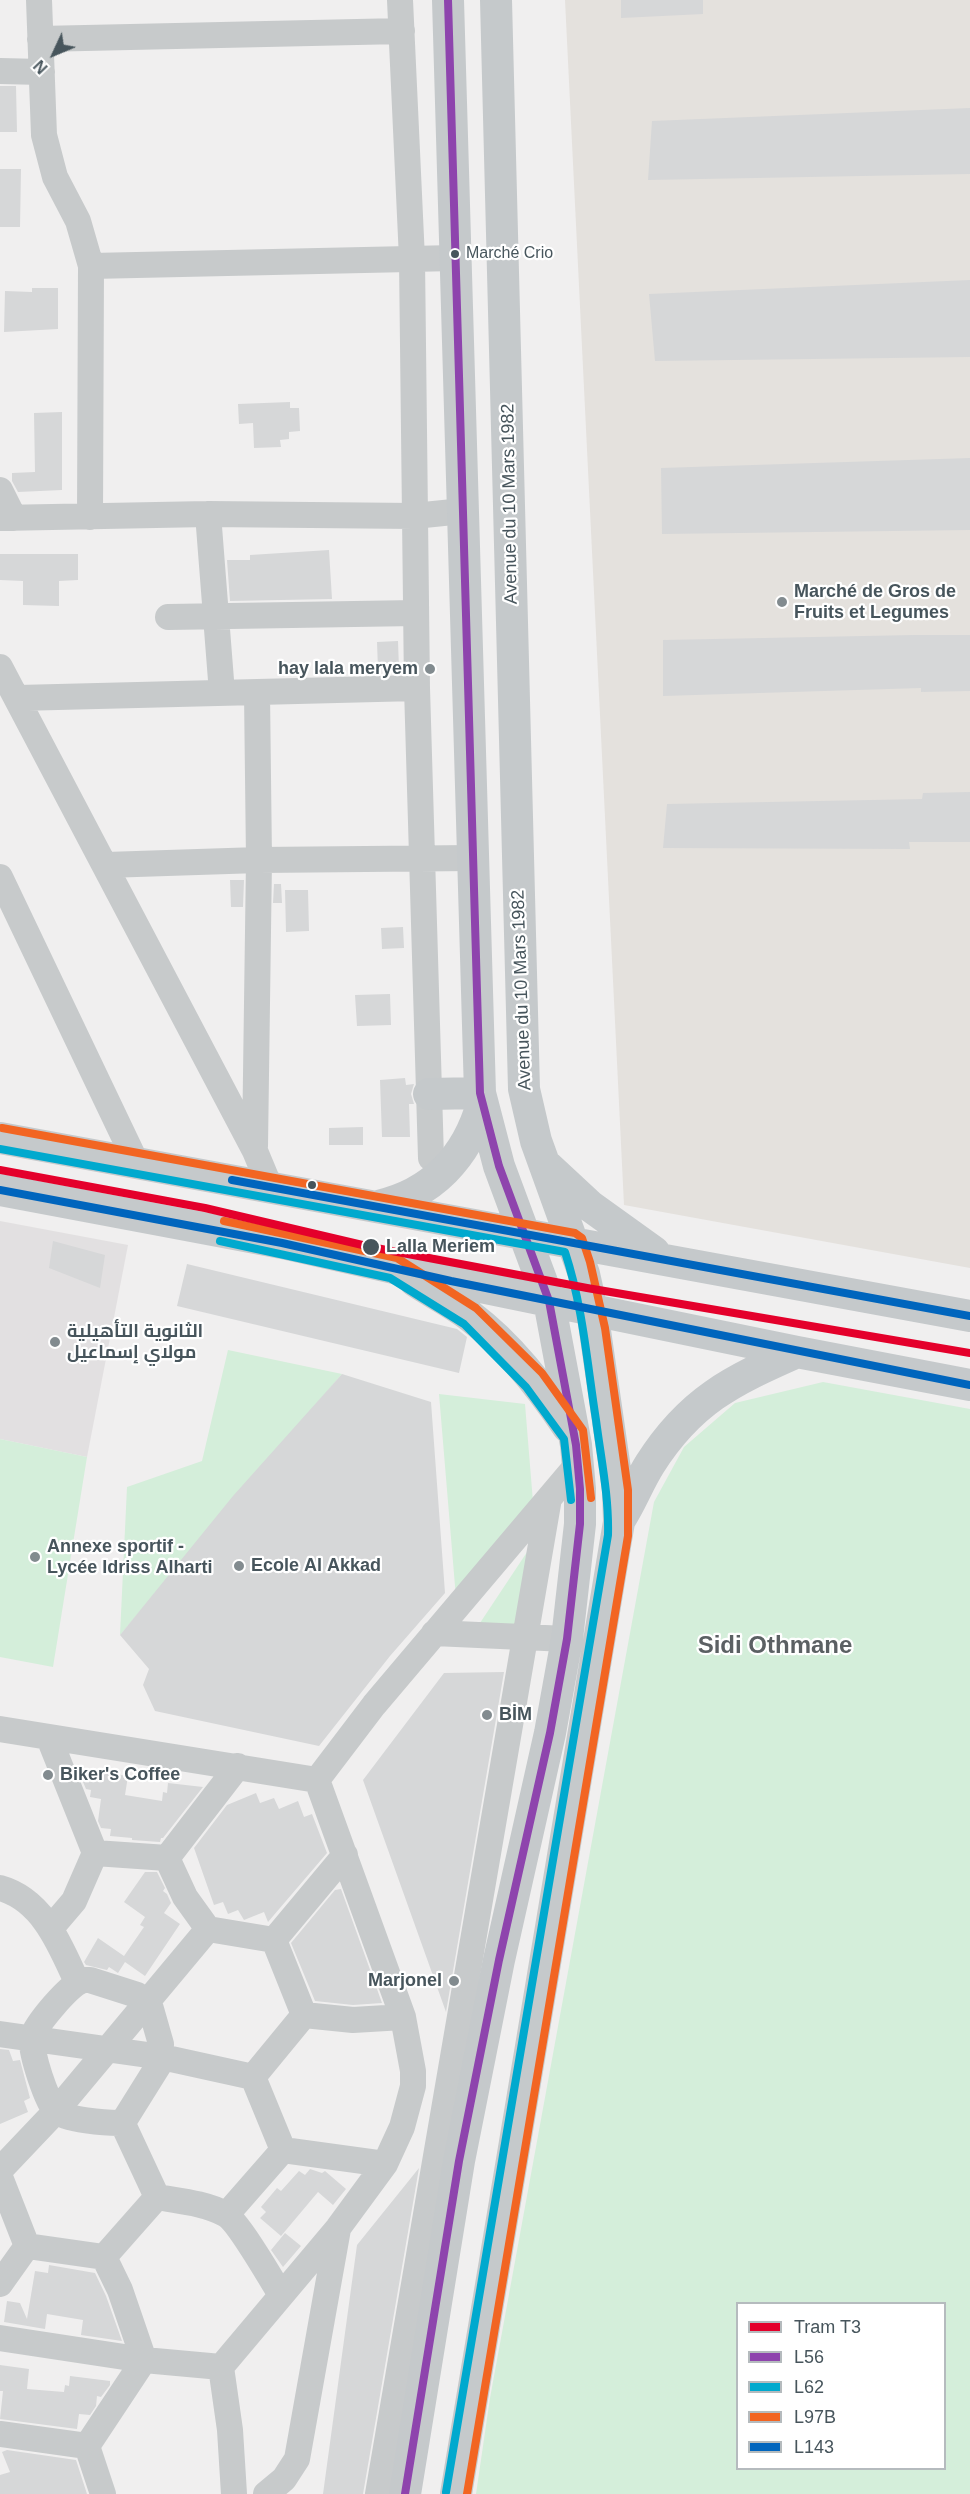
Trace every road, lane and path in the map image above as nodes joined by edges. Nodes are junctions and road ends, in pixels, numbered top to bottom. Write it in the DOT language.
graph roads {
  1 [pos="39,0"];
  2 [pos="400,0"];
  3 [pos="448,0"];
  4 [pos="496,0"];
  5 [pos="402,31"];
  6 [pos="40,39"];
  7 [pos="0,71"];
  8 [pos="42,72"];
  9 [pos="455,258"];
  10 [pos="412,259"];
  11 [pos="91,266"];
  12 [pos="0,490"];
  13 [pos="463,511"];
  14 [pos="208,514"];
  15 [pos="414,516"];
  16 [pos="90,517"];
  17 [pos="7,518"];
  18 [pos="416,613"];
  19 [pos="215,616"];
  20 [pos="168,617"];
  21 [pos="0,667"];
  22 [pos="417,688"];
  23 [pos="222,693"];
  24 [pos="257,693"];
  25 [pos="18,698"];
  26 [pos="421,858"];
  27 [pos="472,858"];
  28 [pos="259,860"];
  29 [pos="106,865"];
  30 [pos="0,877"];
  31 [pos="429,1094"];
  32 [pos="481,1098"];
  33 [pos="0,1138"];
  34 [pos="255,1151"];
  35 [pos="431,1158"];
  36 [pos="136,1162"];
  37 [pos="545,1164"];
  38 [pos="270,1187"];
  39 [pos="0,1190"];
  40 [pos="375,1207"];
  41 [pos="527,1236"];
  42 [pos="573,1243"];
  43 [pos="665,1258"];
  44 [pos="394,1268"];
  45 [pos="549,1301"];
  46 [pos="592,1310"];
  47 [pos="970,1316"];
  48 [pos="797,1352"];
  49 [pos="970,1385"];
  50 [pos="576,1450"];
  51 [pos="549,1498"];
  52 [pos="619,1522"];
  53 [pos="434,1634"];
  54 [pos="525,1637"];
  55 [pos="567,1639"];
  56 [pos="0,1729"];
  57 [pos="49,1738"];
  58 [pos="237,1766"];
  59 [pos="317,1780"];
  60 [pos="95,1853"];
  61 [pos="345,1855"];
  62 [pos="167,1858"];
  63 [pos="0,1888"];
  64 [pos="51,1928"];
  65 [pos="207,1929"];
  66 [pos="274,1940"];
  67 [pos="77,1982"];
  68 [pos="147,2001"];
  69 [pos="304,2015"];
  70 [pos="403,2017"];
  71 [pos="0,2034"];
  72 [pos="32,2039"];
  73 [pos="108,2050"];
  74 [pos="162,2057"];
  75 [pos="252,2077"];
  76 [pos="56,2111"];
  77 [pos="122,2122"];
  78 [pos="283,2150"];
  79 [pos="385,2164"];
  80 [pos="0,2170"];
  81 [pos="0,2177"];
  82 [pos="157,2197"];
  83 [pos="227,2214"];
  84 [pos="338,2228"];
  85 [pos="27,2246"];
  86 [pos="104,2257"];
  87 [pos="0,2284"];
  88 [pos="281,2295"];
  89 [pos="0,2338"];
  90 [pos="144,2360"];
  91 [pos="222,2367"];
  92 [pos="0,2434"];
  93 [pos="87,2446"];
  94 [pos="102,2494"];
  95 [pos="234,2494"];
  96 [pos="266,2494"];
  97 [pos="378,2494"];
  98 [pos="405,2494"];
  99 [pos="456,2494"];
  1 -- 6 [label="street"];
  2 -- 5 [label="street"];
  3 -- 9 [label="main road"];
  4 -- 37 [label="main road, Avenue du 10 Mars 1982"];
  5 -- 6 [label="street"];
  5 -- 10 [label="street"];
  6 -- 8 [label="street"];
  7 -- 8 [label="street"];
  8 -- 11 [label="street"];
  9 -- 10 [label="street"];
  9 -- 13 [label="main road"];
  10 -- 11 [label="street"];
  10 -- 15 [label="street"];
  11 -- 16 [label="street"];
  12 -- 17 [label="street"];
  13 -- 15 [label="street"];
  13 -- 27 [label="main road"];
  14 -- 15 [label="street"];
  14 -- 16 [label="street"];
  14 -- 19 [label="street"];
  15 -- 18 [label="street"];
  16 -- 17 [label="street"];
  18 -- 19 [label="street"];
  18 -- 22 [label="street"];
  19 -- 20 [label="street"];
  19 -- 23 [label="street"];
  21 -- 25 [label="street"];
  22 -- 24 [label="street"];
  22 -- 26 [label="street"];
  23 -- 24 [label="street"];
  23 -- 25 [label="street"];
  24 -- 28 [label="street"];
  25 -- 29 [label="street"];
  26 -- 27 [label="street"];
  26 -- 28 [label="street"];
  26 -- 31 [label="street"];
  27 -- 32 [label="main road"];
  28 -- 29 [label="street"];
  28 -- 34 [label="street"];
  29 -- 34 [label="street"];
  30 -- 36 [label="street"];
  31 -- 32 [label="main road"];
  31 -- 35 [label="street"];
  32 -- 40 [label="main road"];
  32 -- 41 [label="main road"];
  33 -- 36 [label="main road"];
  34 -- 38 [label="street"];
  36 -- 38 [label="main road"];
  37 -- 42 [label="main road, Avenue du 10 Mars 1982"];
  37 -- 43 [label="main road"];
  38 -- 40 [label="main road"];
  39 -- 44 [label="main road"];
  40 -- 41 [label="main road"];
  41 -- 42 [label="main road"];
  41 -- 45 [label="main road"];
  42 -- 43 [label="main road"];
  42 -- 46 [label="main road, Avenue du 10 Mars 1982"];
  43 -- 47 [label="main road"];
  44 -- 45 [label="main road"];
  44 -- 50 [label="main road"];
  45 -- 46 [label="main road"];
  45 -- 50 [label="main road"];
  46 -- 48 [label="main road"];
  46 -- 52 [label="main road, Avenue du 10 Mars 1982"];
  48 -- 49 [label="main road"];
  48 -- 52 [label="main road"];
  50 -- 51 [label="street"];
  50 -- 55 [label="main road"];
  51 -- 53 [label="street"];
  51 -- 54 [label="street"];
  52 -- 99 [label="main road, Avenue du 10 Mars 1982"];
  53 -- 54 [label="street"];
  53 -- 59 [label="street"];
  54 -- 55 [label="street"];
  54 -- 97 [label="street"];
  55 -- 98 [label="main road"];
  56 -- 57 [label="street"];
  57 -- 58 [label="street"];
  57 -- 60 [label="street"];
  58 -- 59 [label="street"];
  58 -- 62 [label="street"];
  59 -- 61 [label="street"];
  60 -- 62 [label="street"];
  60 -- 64 [label="street"];
  61 -- 66 [label="street"];
  61 -- 70 [label="street"];
  62 -- 65 [label="street"];
  63 -- 64 [label="street"];
  64 -- 67 [label="street"];
  65 -- 66 [label="street"];
  65 -- 68 [label="street"];
  66 -- 69 [label="street"];
  67 -- 68 [label="street"];
  67 -- 72 [label="street"];
  68 -- 73 [label="street"];
  68 -- 74 [label="street"];
  69 -- 70 [label="street"];
  69 -- 75 [label="street"];
  70 -- 79 [label="street"];
  71 -- 72 [label="street"];
  72 -- 73 [label="street"];
  72 -- 76 [label="street"];
  73 -- 74 [label="street"];
  73 -- 76 [label="street"];
  74 -- 75 [label="street"];
  74 -- 77 [label="street"];
  75 -- 78 [label="street"];
  76 -- 77 [label="street"];
  76 -- 80 [label="street"];
  77 -- 82 [label="street"];
  78 -- 79 [label="street"];
  78 -- 83 [label="street"];
  79 -- 84 [label="street"];
  81 -- 85 [label="street"];
  82 -- 83 [label="street"];
  82 -- 86 [label="street"];
  83 -- 88 [label="street"];
  84 -- 88 [label="street"];
  84 -- 96 [label="street"];
  85 -- 86 [label="street"];
  85 -- 87 [label="street"];
  86 -- 90 [label="street"];
  88 -- 91 [label="street"];
  89 -- 90 [label="street"];
  90 -- 91 [label="street"];
  90 -- 93 [label="street"];
  91 -- 95 [label="street"];
  92 -- 93 [label="street"];
  93 -- 94 [label="street"];
}
